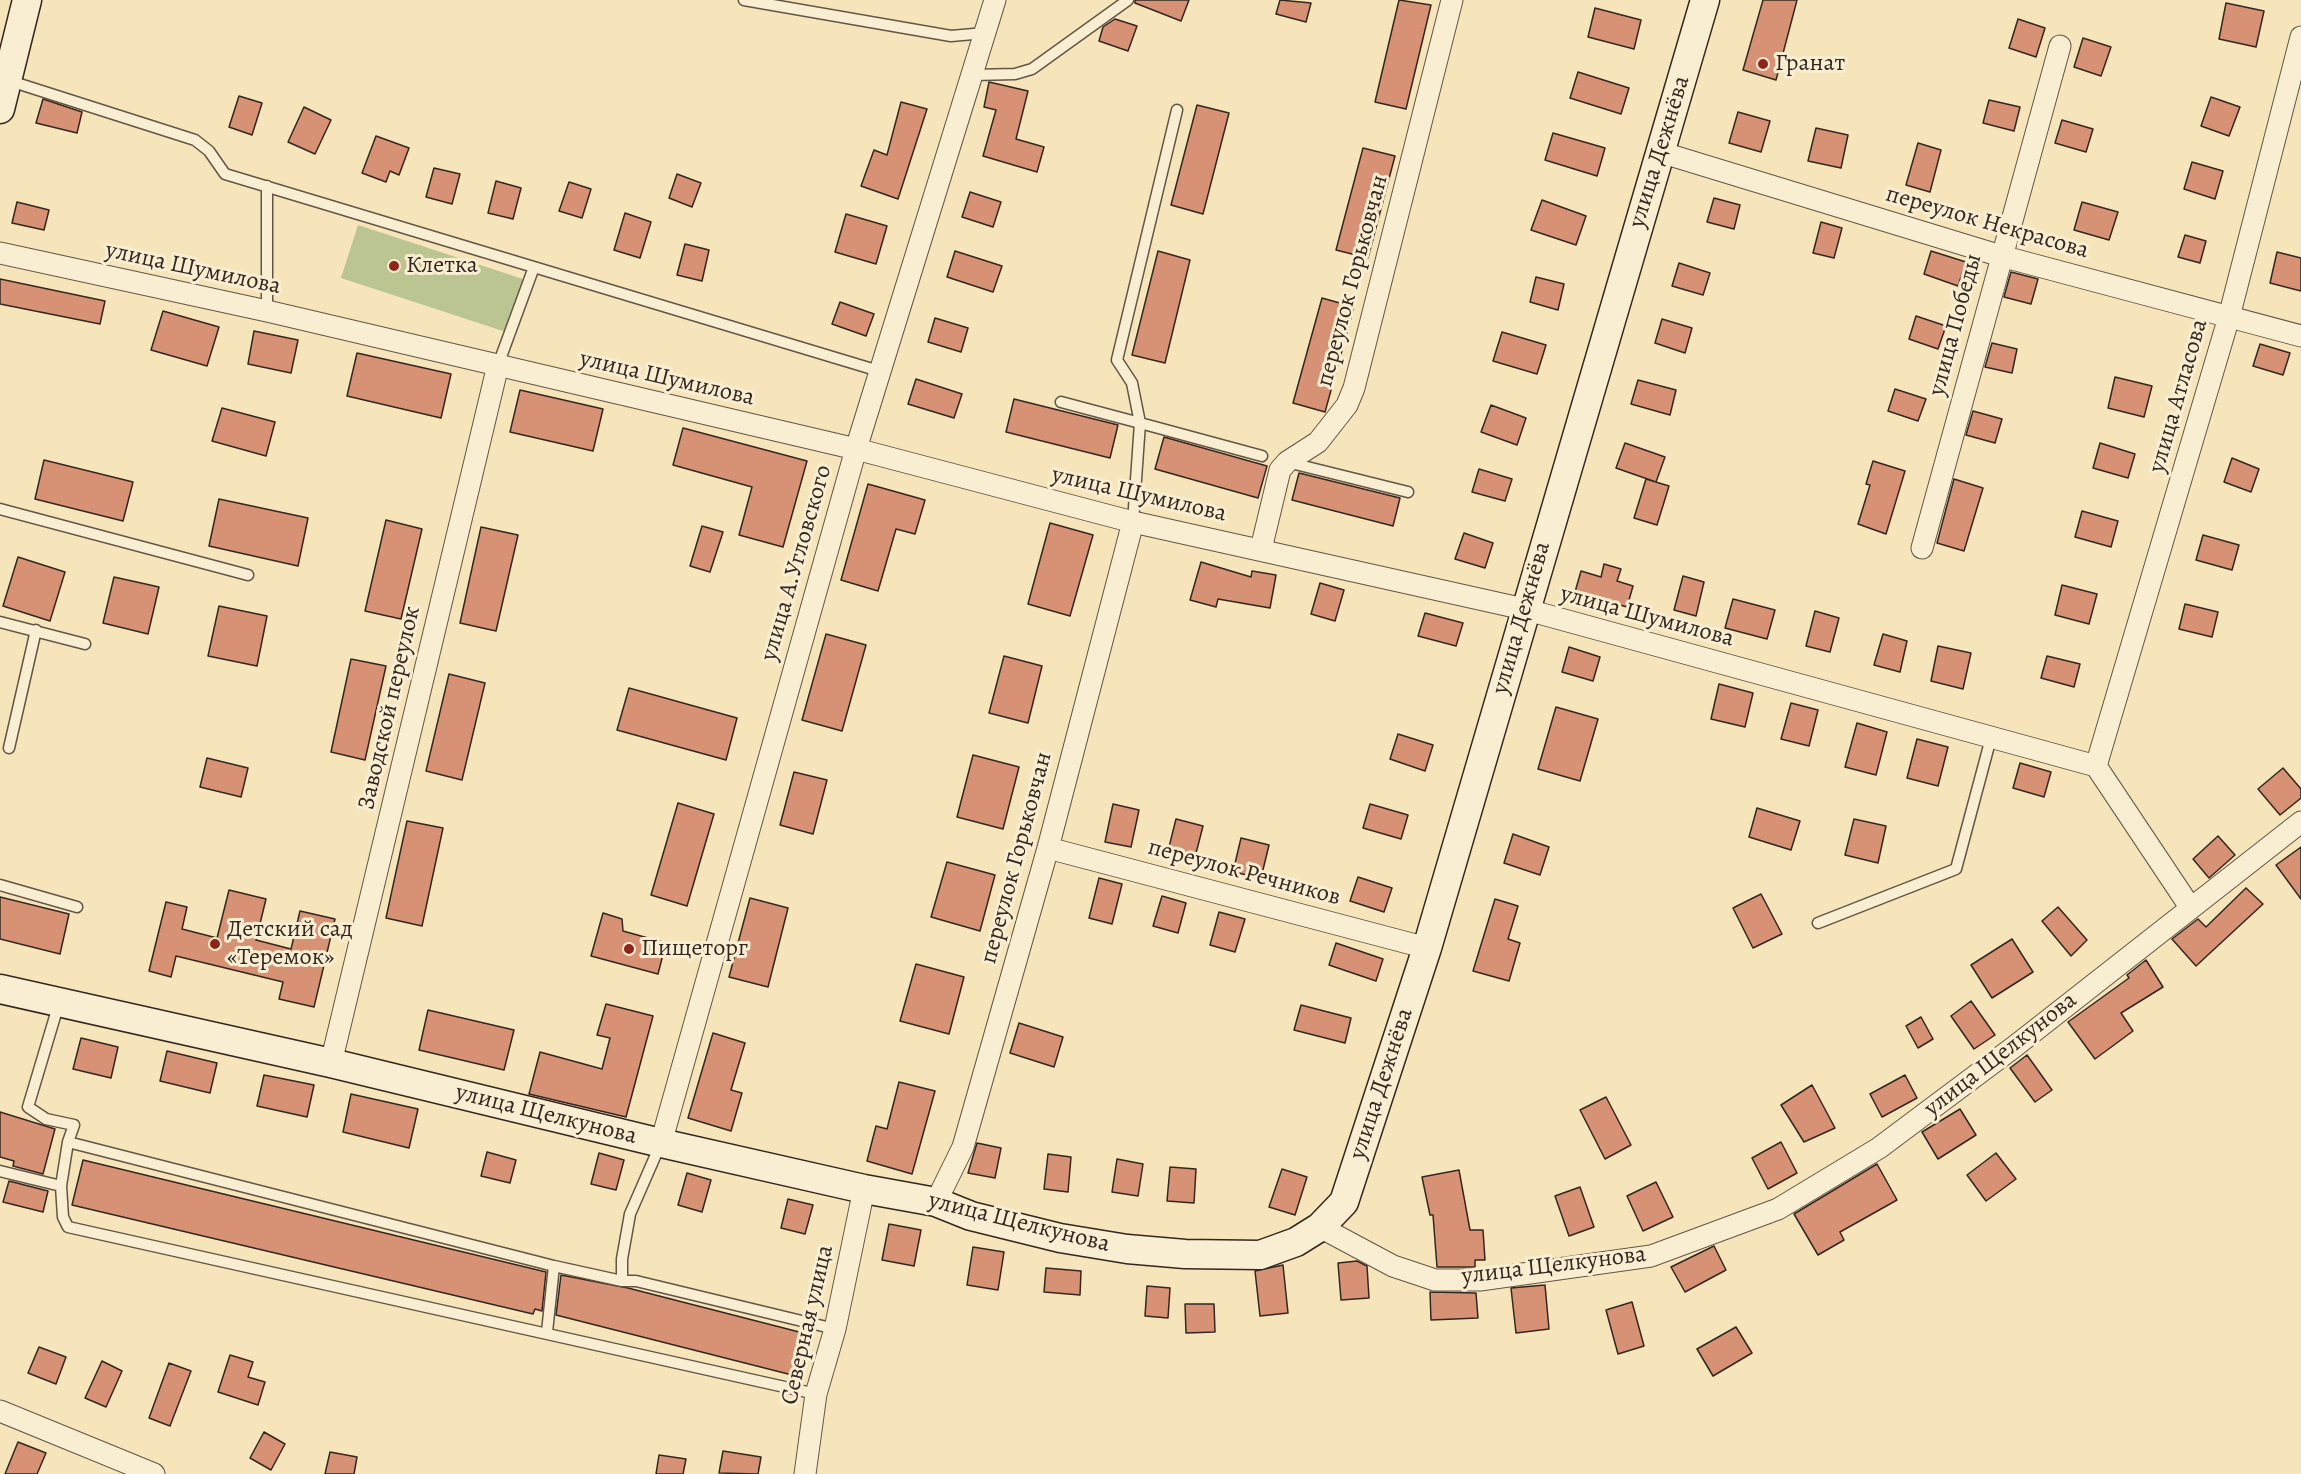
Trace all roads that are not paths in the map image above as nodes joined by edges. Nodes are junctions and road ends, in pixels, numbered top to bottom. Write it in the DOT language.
graph roads {
  1 [pos="27,0"];
  2 [pos="744,0"];
  3 [pos="995,0"];
  4 [pos="1128,0"];
  5 [pos="1452,0"];
  6 [pos="1705,0"];
  7 [pos="986,33"];
  8 [pos="2301,37"];
  9 [pos="2060,46"];
  10 [pos="973,75"];
  11 [pos="7,80"];
  12 [pos="0,109"];
  13 [pos="1177,110"];
  14 [pos="1660,152"];
  15 [pos="267,186"];
  16 [pos="0,253"];
  17 [pos="2001,256"];
  18 [pos="534,267"];
  19 [pos="267,311"];
  20 [pos="2229,317"];
  21 [pos="2301,336"];
  22 [pos="498,365"];
  23 [pos="879,371"];
  24 [pos="1061,402"];
  25 [pos="1140,423"];
  26 [pos="856,449"];
  27 [pos="1262,456"];
  28 [pos="1287,462"];
  29 [pos="1408,492"];
  30 [pos="0,509"];
  31 [pos="1133,522"];
  32 [pos="1922,548"];
  33 [pos="1262,549"];
  34 [pos="248,575"];
  35 [pos="1524,609"];
  36 [pos="0,622"];
  37 [pos="36,630"];
  38 [pos="85,644"];
  39 [pos="1990,738"];
  40 [pos="9,748"];
  41 [pos="2096,766"];
  42 [pos="2301,822"];
  43 [pos="1048,848"];
  44 [pos="0,885"];
  45 [pos="77,906"];
  46 [pos="2190,906"];
  47 [pos="1818,923"];
  48 [pos="1426,948"];
  49 [pos="0,990"];
  50 [pos="59,1003"];
  51 [pos="331,1063"];
  52 [pos="68,1142"];
  53 [pos="662,1143"];
  54 [pos="0,1171"];
  55 [pos="61,1186"];
  56 [pos="864,1189"];
  57 [pos="936,1202"];
  58 [pos="1320,1227"];
  59 [pos="554,1266"];
  60 [pos="622,1281"];
  61 [pos="835,1329"];
  62 [pos="547,1332"];
  63 [pos="816,1394"];
  64 [pos="0,1411"];
  65 [pos="154,1474"];
  66 [pos="805,1474"];
  1 -- 11 [label="main road"];
  2 -- 7 [label="lane"];
  3 -- 7 [label="street, улица А.Угловского"];
  4 -- 10 [label="lane"];
  5 -- 28 [label="street, переулок Горьковчан"];
  6 -- 14 [label="main road, улица Дежнёва"];
  7 -- 10 [label="street, улица А.Угловского"];
  8 -- 20 [label="street, улица Атласова"];
  9 -- 17 [label="street, улица Победы"];
  10 -- 23 [label="street, улица А.Угловского"];
  11 -- 12 [label="main road"];
  11 -- 15 [label="lane"];
  13 -- 25 [label="lane"];
  14 -- 17 [label="street, переулок Некрасова"];
  14 -- 35 [label="main road, улица Дежнёва"];
  15 -- 18 [label="lane"];
  15 -- 19 [label="lane"];
  16 -- 19 [label="street, улица Шумилова"];
  17 -- 20 [label="street, переулок Некрасова"];
  17 -- 32 [label="street, улица Победы"];
  18 -- 22 [label="lane"];
  18 -- 23 [label="lane"];
  19 -- 22 [label="street, улица Шумилова"];
  20 -- 21 [label="street, переулок Некрасова"];
  20 -- 41 [label="street, улица Атласова"];
  22 -- 26 [label="street, улица Шумилова"];
  22 -- 51 [label="street, Заводской переулок"];
  23 -- 26 [label="street, улица А.Угловского"];
  24 -- 25 [label="lane"];
  25 -- 27 [label="lane"];
  25 -- 31 [label="lane"];
  26 -- 31 [label="street, улица Шумилова"];
  26 -- 53 [label="street, улица А.Угловского"];
  28 -- 29 [label="lane"];
  28 -- 33 [label="street"];
  30 -- 34 [label="lane"];
  31 -- 33 [label="street, улица Шумилова"];
  31 -- 43 [label="street, переулок Горьковчан"];
  33 -- 35 [label="street, улица Шумилова"];
  35 -- 39 [label="street, улица Шумилова"];
  35 -- 48 [label="main road, улица Дежнёва"];
  36 -- 37 [label="lane"];
  37 -- 38 [label="lane"];
  37 -- 40 [label="lane"];
  39 -- 41 [label="street, улица Шумилова"];
  39 -- 47 [label="lane"];
  41 -- 46 [label="street"];
  42 -- 46 [label="street, улица Щелкунова"];
  43 -- 48 [label="street, переулок Речников"];
  43 -- 57 [label="street, переулок Горьковчан"];
  44 -- 45 [label="lane"];
  46 -- 58 [label="street, улица Щелкунова"];
  48 -- 58 [label="main road, улица Дежнёва"];
  49 -- 50 [label="main road, улица Щелкунова"];
  50 -- 51 [label="main road, улица Щелкунова"];
  50 -- 52 [label="lane"];
  51 -- 53 [label="main road, улица Щелкунова"];
  52 -- 55 [label="lane"];
  52 -- 59 [label="lane"];
  53 -- 56 [label="main road, улица Щелкунова"];
  53 -- 60 [label="lane"];
  54 -- 55 [label="lane"];
  55 -- 62 [label="lane"];
  56 -- 57 [label="main road, улица Щелкунова"];
  56 -- 61 [label="street, Северная улица"];
  57 -- 58 [label="main road, улица Щелкунова"];
  59 -- 60 [label="lane"];
  59 -- 62 [label="lane"];
  60 -- 61 [label="lane"];
  61 -- 63 [label="street, Северная улица"];
  62 -- 63 [label="lane"];
  63 -- 66 [label="street, Северная улица"];
  64 -- 65 [label="street"];
}
